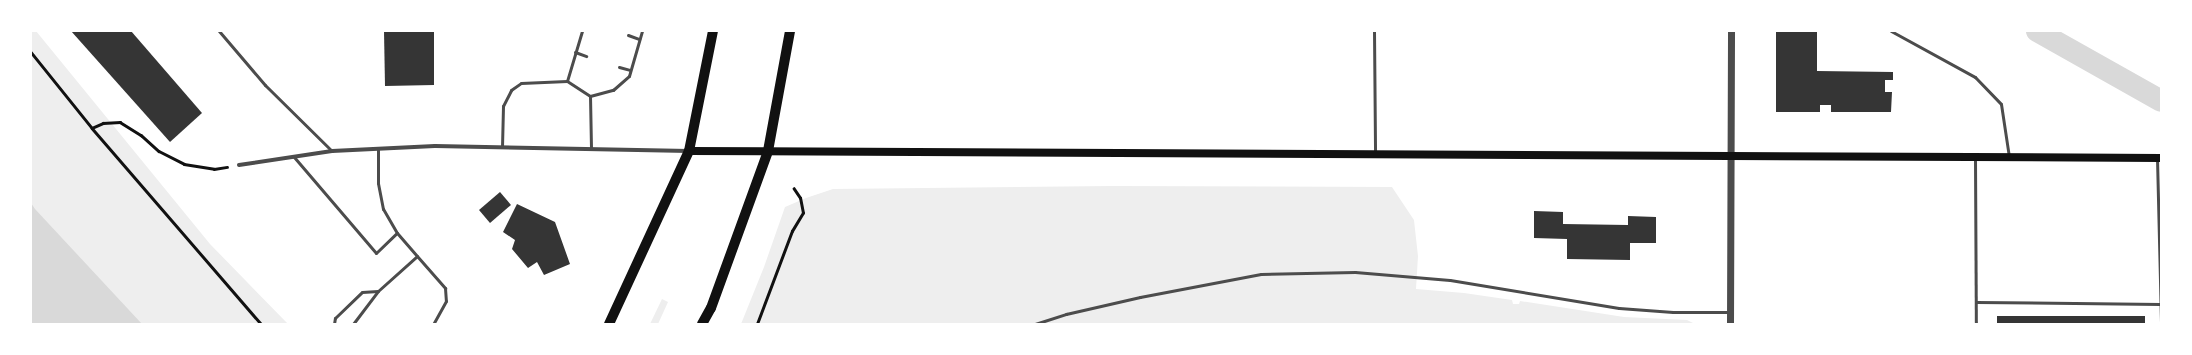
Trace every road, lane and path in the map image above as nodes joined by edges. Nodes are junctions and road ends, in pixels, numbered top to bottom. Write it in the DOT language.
graph roads {
  1 [pos="219,31"];
  2 [pos="582,31"];
  3 [pos="642,31"];
  4 [pos="713,31"];
  5 [pos="790,31"];
  6 [pos="1374,31"];
  7 [pos="1732,31"];
  8 [pos="1891,31"];
  9 [pos="628,35"];
  10 [pos="639,39"];
  11 [pos="31,52"];
  12 [pos="575,52"];
  13 [pos="586,56"];
  14 [pos="619,67"];
  15 [pos="630,70"];
  16 [pos="567,81"];
  17 [pos="590,96"];
  18 [pos="92,128"];
  19 [pos="502,147"];
  20 [pos="378,148"];
  21 [pos="591,149"];
  22 [pos="332,151"];
  23 [pos="689,151"];
  24 [pos="768,152"];
  25 [pos="1375,154"];
  26 [pos="1731,156"];
  27 [pos="294,157"];
  28 [pos="1974,157"];
  29 [pos="2009,157"];
  30 [pos="2159,158"];
  31 [pos="239,165"];
  32 [pos="794,189"];
  33 [pos="397,232"];
  34 [pos="417,256"];
  35 [pos="378,290"];
  36 [pos="1976,302"];
  37 [pos="2160,304"];
  38 [pos="1730,312"];
  39 [pos="261,324"];
  40 [pos="334,324"];
  41 [pos="354,324"];
  42 [pos="434,324"];
  43 [pos="609,324"];
  44 [pos="702,324"];
  45 [pos="757,324"];
  46 [pos="1035,324"];
  47 [pos="1730,324"];
  48 [pos="1976,324"];
  49 [pos="2160,324"];
  1 -- 22 [label="lane"];
  2 -- 12 [label="lane"];
  3 -- 10 [label="lane"];
  4 -- 23 [label="main road"];
  5 -- 24 [label="main road"];
  6 -- 25 [label="lane"];
  7 -- 26 [label="street"];
  8 -- 29 [label="lane"];
  9 -- 10 [label="lane"];
  10 -- 15 [label="lane"];
  11 -- 18 [label="path"];
  12 -- 13 [label="lane"];
  12 -- 16 [label="lane"];
  14 -- 15 [label="lane"];
  15 -- 17 [label="lane"];
  16 -- 17 [label="lane"];
  16 -- 19 [label="lane"];
  17 -- 21 [label="lane"];
  18 -- 31 [label="path"];
  18 -- 39 [label="path"];
  19 -- 20 [label="street"];
  19 -- 21 [label="street"];
  20 -- 22 [label="street"];
  20 -- 33 [label="lane"];
  21 -- 23 [label="street"];
  22 -- 27 [label="street"];
  23 -- 24 [label="main road"];
  23 -- 43 [label="main road"];
  24 -- 25 [label="main road"];
  24 -- 44 [label="main road"];
  25 -- 26 [label="main road"];
  26 -- 28 [label="main road"];
  26 -- 38 [label="street"];
  27 -- 31 [label="street"];
  27 -- 33 [label="lane"];
  28 -- 29 [label="main road"];
  28 -- 36 [label="lane"];
  29 -- 30 [label="main road"];
  30 -- 37 [label="lane"];
  32 -- 45 [label="path"];
  33 -- 34 [label="lane"];
  34 -- 35 [label="lane"];
  34 -- 42 [label="lane"];
  35 -- 40 [label="lane"];
  35 -- 41 [label="lane"];
  36 -- 37 [label="lane"];
  36 -- 48 [label="lane"];
  37 -- 49 [label="lane"];
  38 -- 46 [label="lane"];
  38 -- 47 [label="street"];
}
